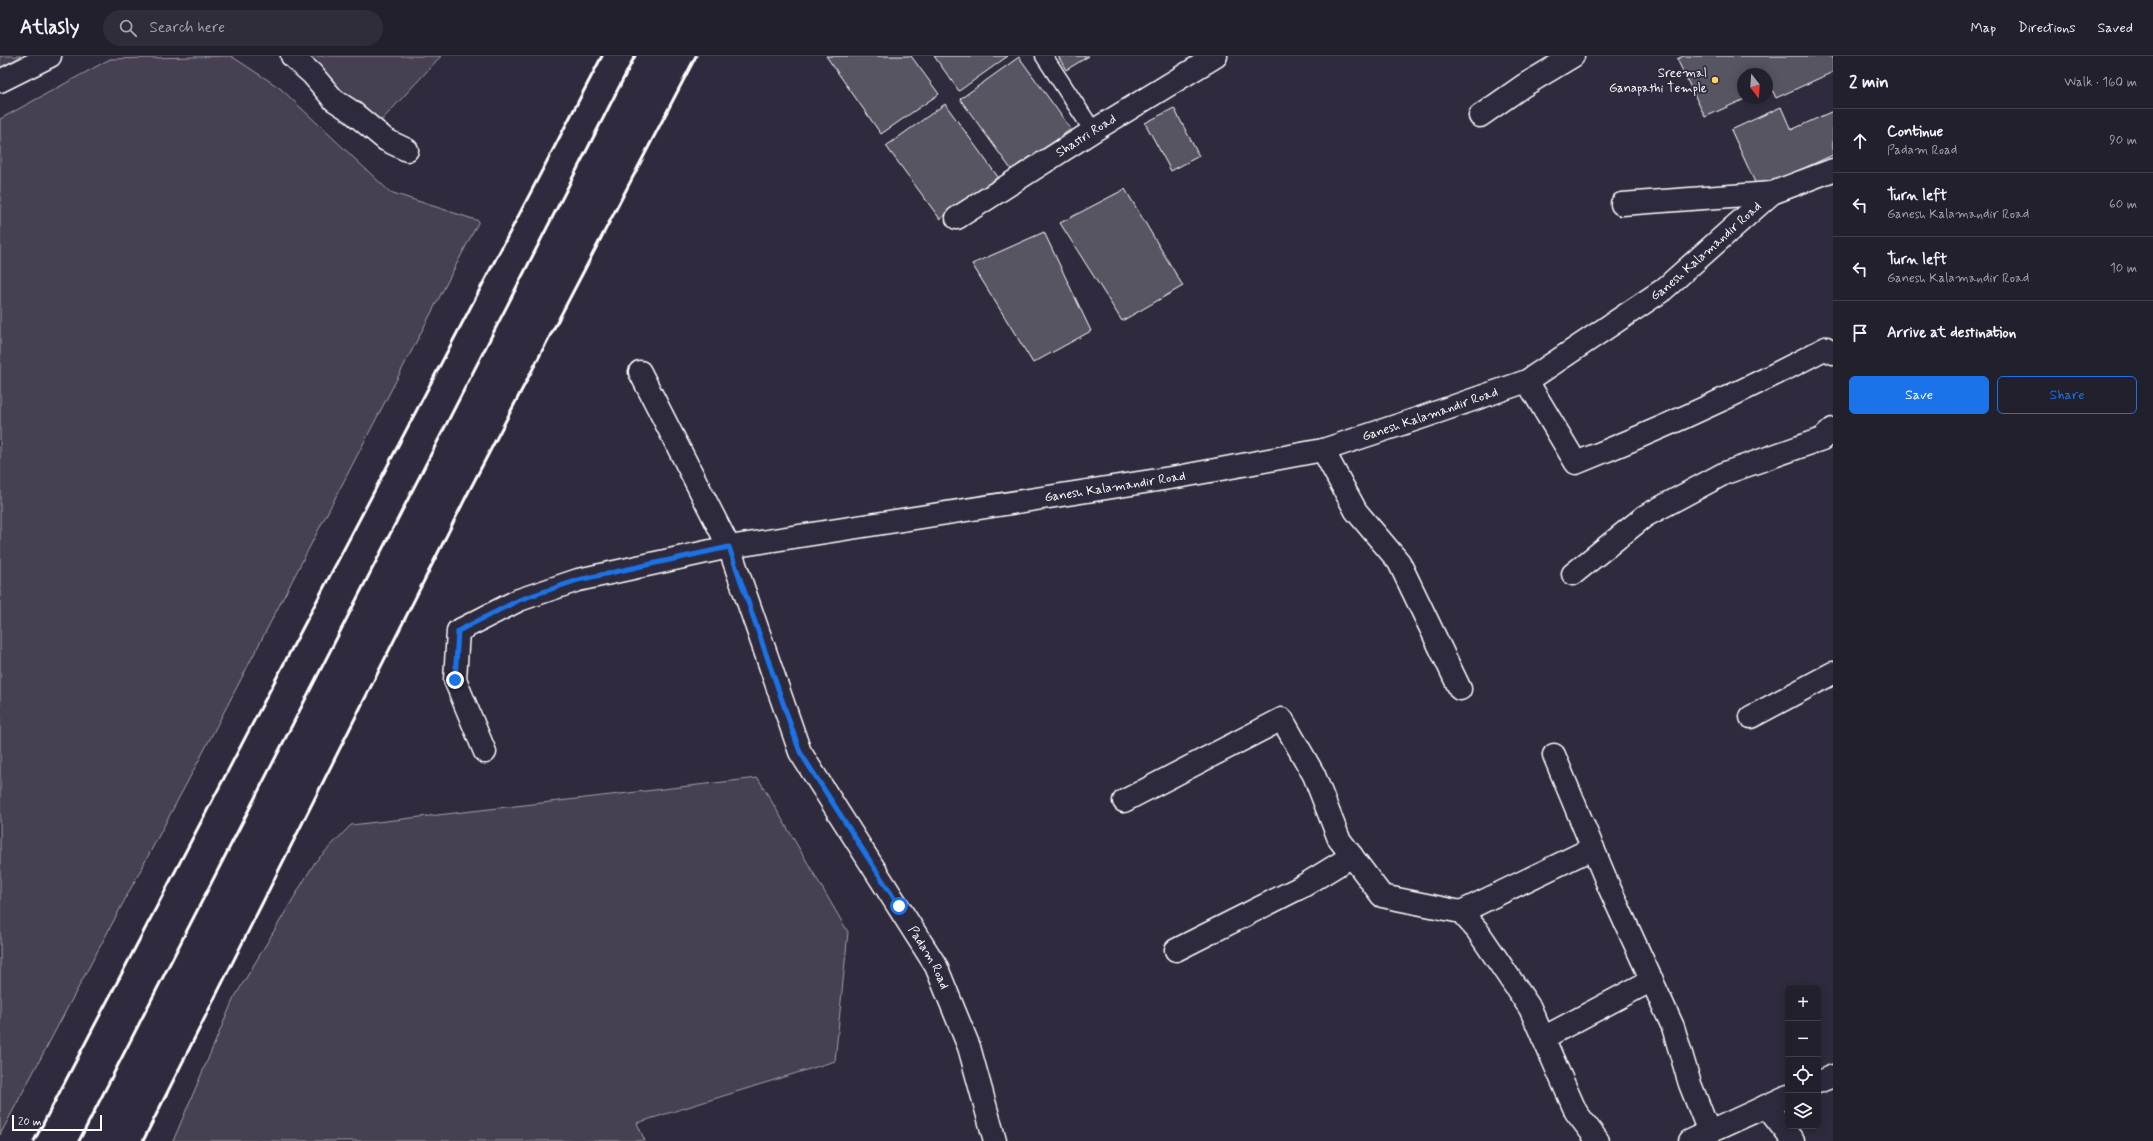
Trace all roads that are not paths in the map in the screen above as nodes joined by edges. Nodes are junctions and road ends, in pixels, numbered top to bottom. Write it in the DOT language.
graph roads {
  1 [pos="50,56"];
  2 [pos="292,56"];
  3 [pos="1044,56"];
  4 [pos="1215,56"];
  5 [pos="1573,56"];
  6 [pos="0,82"];
  7 [pos="1480,116"];
  8 [pos="1093,131"];
  9 [pos="407,150"];
  10 [pos="1833,170"];
  11 [pos="1772,193"];
  12 [pos="1622,204"];
  13 [pos="957,218"];
  14 [pos="1833,353"];
  15 [pos="640,372"];
  16 [pos="1527,381"];
  17 [pos="1833,429"];
  18 [pos="1323,450"];
  19 [pos="729,547"];
  20 [pos="1573,574"];
  21 [pos="1833,673"];
  22 [pos="1460,689"];
  23 [pos="1750,716"];
  24 [pos="485,752"];
  25 [pos="1554,755"];
  26 [pos="1124,801"];
  27 [pos="1593,848"];
  28 [pos="1352,856"];
  29 [pos="1461,912"];
  30 [pos="1176,950"];
  31 [pos="1652,980"];
  32 [pos="1543,1038"];
  33 [pos="1833,1076"];
  34 [pos="1821,1081"];
  35 [pos="1785,1097"];
  36 [pos="1766,1106"];
  37 [pos="1699,1137"];
  38 [pos="995,1141"];
  39 [pos="1598,1141"];
  40 [pos="1793,1141"];
  1 -- 6 [label="street"];
  2 -- 9 [label="street"];
  3 -- 8 [label="lane"];
  4 -- 8 [label="street, Shastri Road"];
  5 -- 7 [label="street"];
  8 -- 13 [label="street, Shastri Road"];
  10 -- 11 [label="street, Ganesh Kalamandir Road"];
  11 -- 12 [label="street"];
  11 -- 16 [label="street, Ganesh Kalamandir Road"];
  14 -- 16 [label="street"];
  15 -- 19 [label="street, Padam Road"];
  16 -- 18 [label="street, Ganesh Kalamandir Road"];
  17 -- 20 [label="street"];
  18 -- 19 [label="street, Ganesh Kalamandir Road"];
  18 -- 22 [label="street"];
  19 -- 24 [label="street, Ganesh Kalamandir Road"];
  19 -- 38 [label="street, Padam Road"];
  21 -- 23 [label="street"];
  25 -- 27 [label="street"];
  26 -- 28 [label="street"];
  27 -- 29 [label="street"];
  27 -- 31 [label="street"];
  28 -- 29 [label="street"];
  28 -- 30 [label="street"];
  29 -- 32 [label="street"];
  31 -- 32 [label="street"];
  31 -- 37 [label="street"];
  32 -- 39 [label="street"];
  33 -- 34 [label="street"];
  35 -- 36 [label="street"];
  36 -- 37 [label="street"];
  36 -- 40 [label="street"];
}
